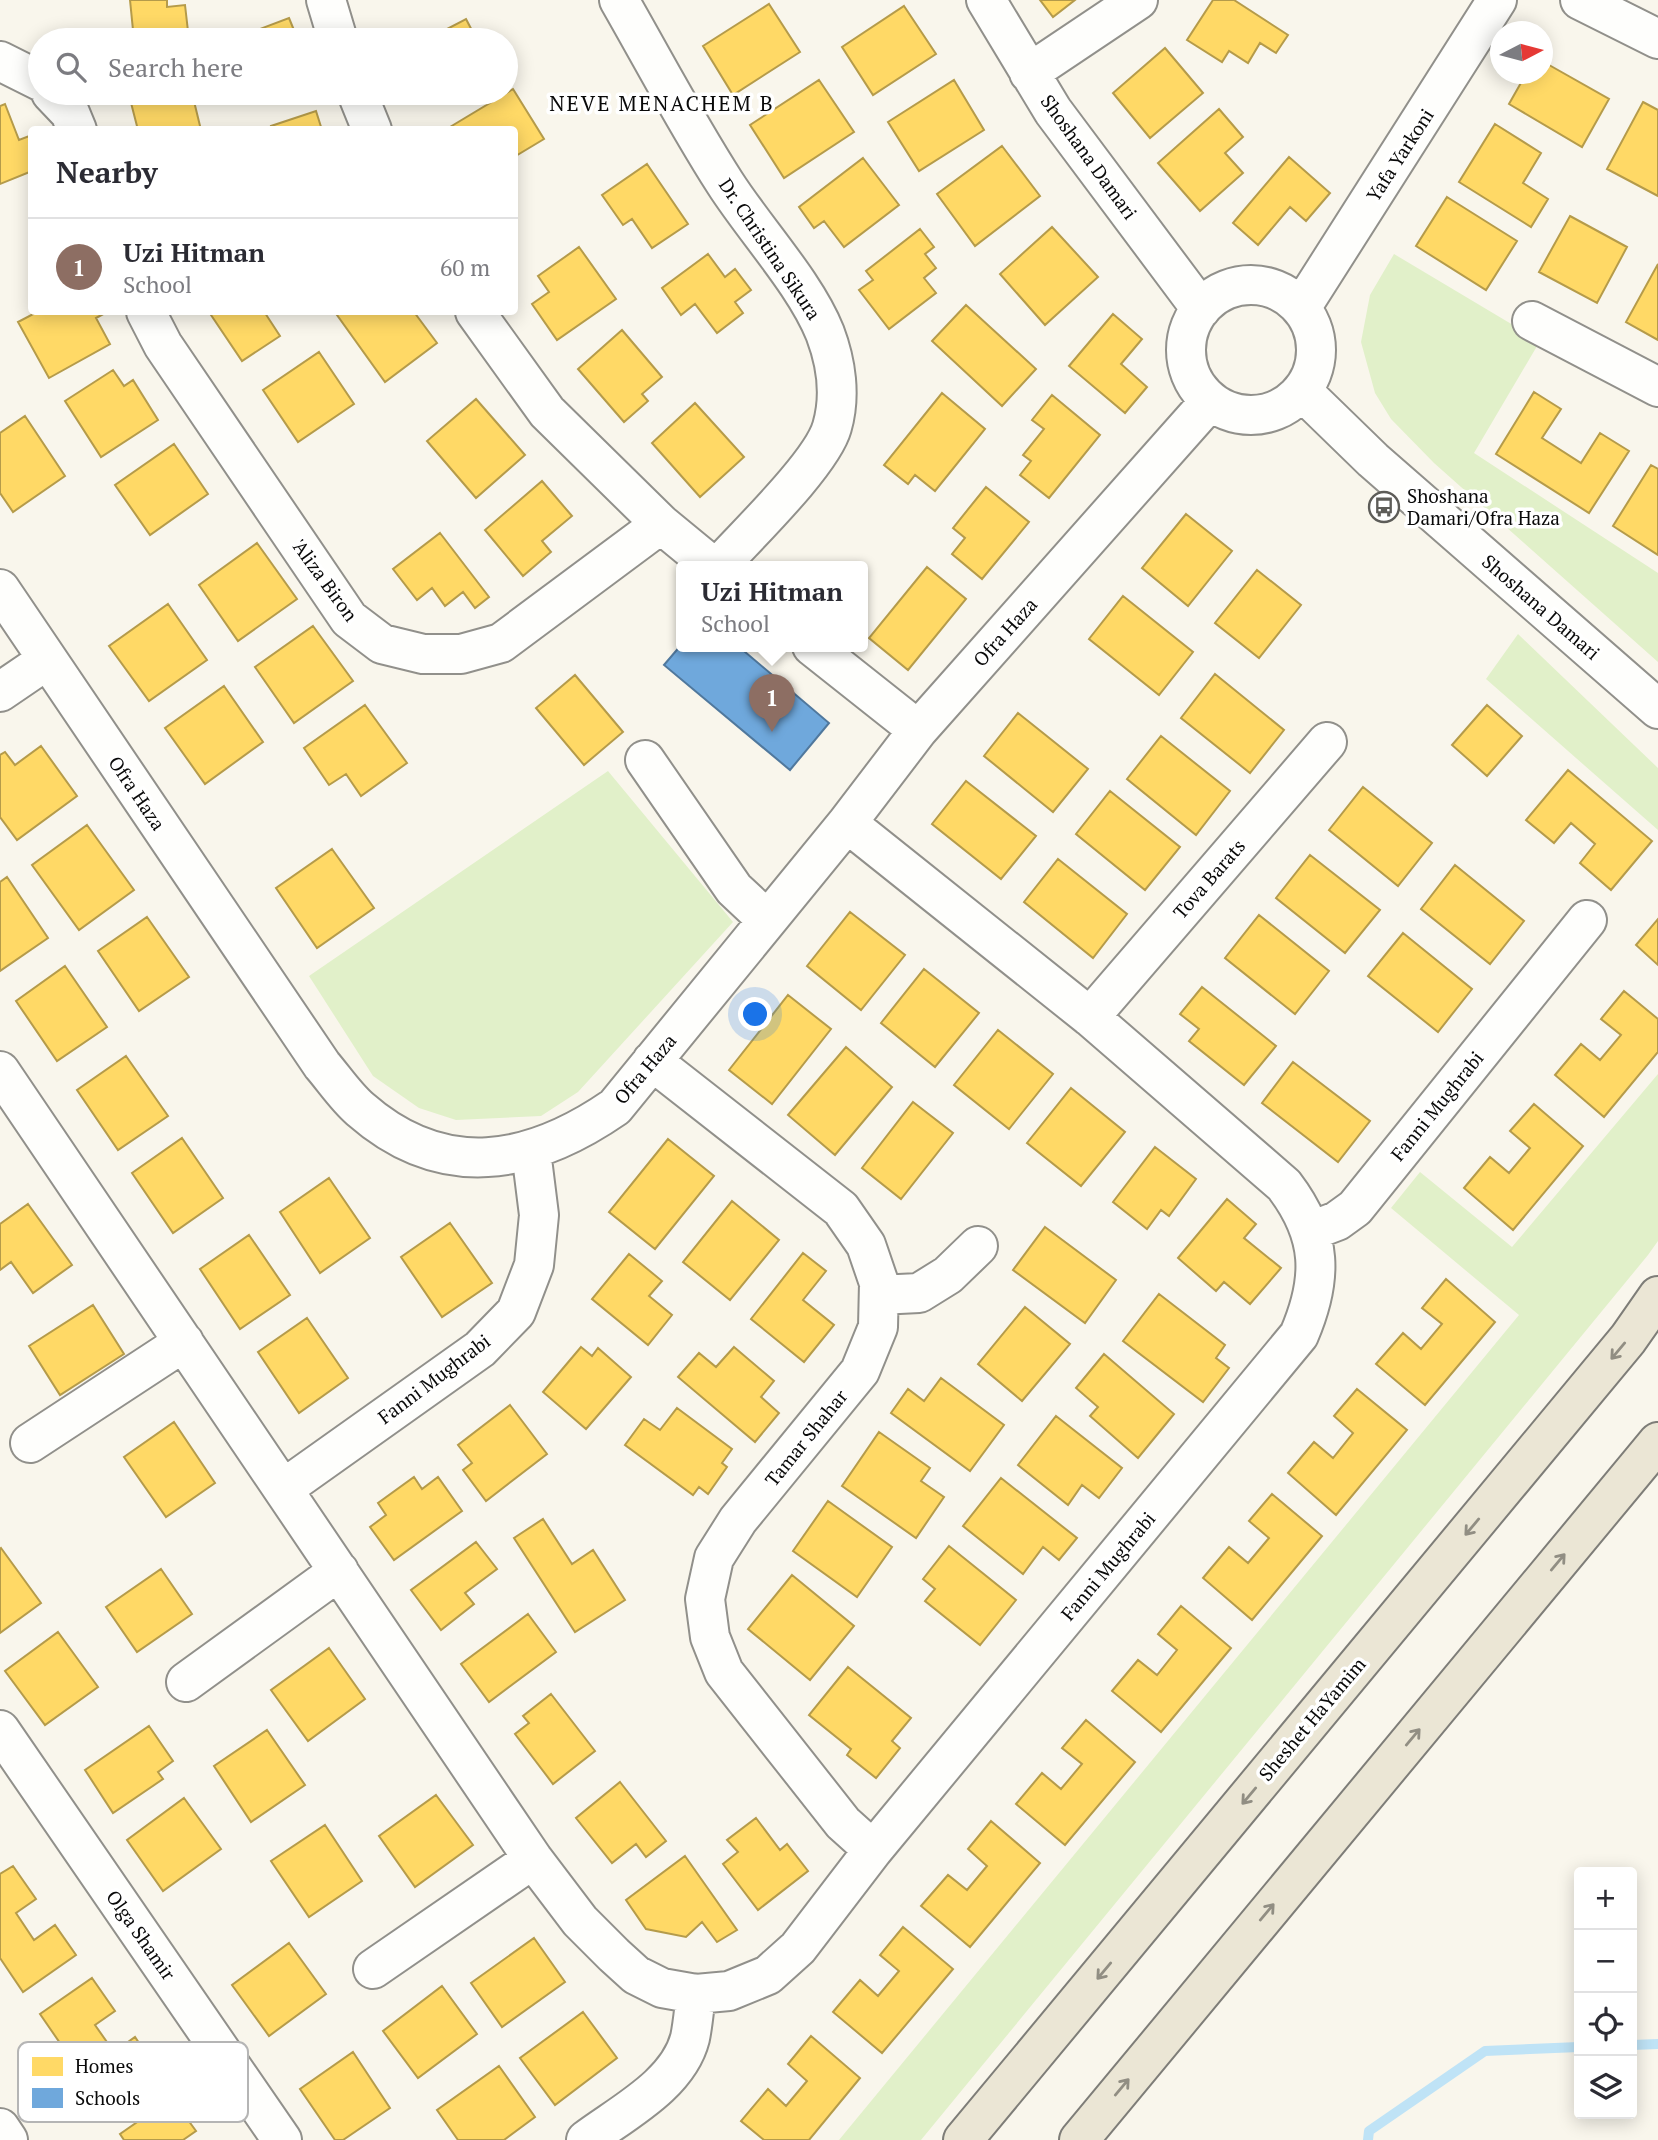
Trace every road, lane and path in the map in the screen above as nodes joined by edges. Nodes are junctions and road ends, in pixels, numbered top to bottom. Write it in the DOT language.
graph roads {
  1 [pos="326,0"];
  2 [pos="618,0"];
  3 [pos="986,0"];
  4 [pos="1138,0"];
  5 [pos="1497,0"];
  6 [pos="1580,0"];
  7 [pos="334,28"];
  8 [pos="1658,39"];
  9 [pos="0,61"];
  10 [pos="1029,73"];
  11 [pos="28,76"];
  12 [pos="62,105"];
  13 [pos="362,105"];
  14 [pos="75,126"];
  15 [pos="370,126"];
  16 [pos="1301,308"];
  17 [pos="1201,309"];
  18 [pos="148,315"];
  19 [pos="477,315"];
  20 [pos="1532,321"];
  21 [pos="1658,387"];
  22 [pos="1301,391"];
  23 [pos="1210,401"];
  24 [pos="661,524"];
  25 [pos="706,561"];
  26 [pos="724,561"];
  27 [pos="0,589"];
  28 [pos="820,652"];
  29 [pos="47,660"];
  30 [pos="0,692"];
  31 [pos="1658,709"];
  32 [pos="918,730"];
  33 [pos="1327,742"];
  34 [pos="645,760"];
  35 [pos="847,823"];
  36 [pos="767,920"];
  37 [pos="1587,920"];
  38 [pos="1090,1017"];
  39 [pos="652,1060"];
  40 [pos="0,1071"];
  41 [pos="531,1151"];
  42 [pos="1311,1231"];
  43 [pos="978,1246"];
  44 [pos="879,1295"];
  45 [pos="1658,1296"];
  46 [pos="184,1342"];
  47 [pos="1658,1442"];
  48 [pos="30,1443"];
  49 [pos="283,1489"];
  50 [pos="339,1571"];
  51 [pos="186,1682"];
  52 [pos="0,1730"];
  53 [pos="873,1850"];
  54 [pos="533,1859"];
  55 [pos="373,1969"];
  56 [pos="696,1994"];
  57 [pos="215,2042"];
  58 [pos="248,2091"];
  59 [pos="0,2128"];
  60 [pos="8,2140"];
  61 [pos="282,2140"];
  62 [pos="586,2140"];
  63 [pos="963,2140"];
  64 [pos="1079,2140"];
  1 -- 7 [label="street"];
  2 -- 26 [label="street, Dr. Christina Sikura"];
  3 -- 10 [label="street, Shoshana Damari"];
  4 -- 10 [label="street"];
  5 -- 16 [label="street, Yafa Yarkoni"];
  6 -- 8 [label="street"];
  9 -- 11 [label="street"];
  10 -- 17 [label="street, Shoshana Damari"];
  12 -- 14 [label="street"];
  13 -- 15 [label="street"];
  16 -- 17 [label="street"];
  16 -- 22 [label="street"];
  17 -- 23 [label="street"];
  18 -- 24 [label="street, 'Aliza Biron"];
  19 -- 24 [label="street"];
  20 -- 21 [label="street"];
  22 -- 23 [label="street"];
  22 -- 31 [label="street, Shoshana Damari"];
  23 -- 32 [label="street, Ofra Haza"];
  24 -- 25 [label="street"];
  27 -- 29 [label="street, Ofra Haza"];
  28 -- 32 [label="street"];
  29 -- 30 [label="street"];
  29 -- 41 [label="street, Ofra Haza"];
  32 -- 35 [label="street, Ofra Haza"];
  33 -- 38 [label="street, Tova Barats"];
  34 -- 36 [label="street"];
  35 -- 36 [label="street, Ofra Haza"];
  35 -- 38 [label="street"];
  36 -- 39 [label="street, Ofra Haza"];
  37 -- 42 [label="street, Fanni Mughrabi"];
  38 -- 42 [label="street"];
  39 -- 41 [label="street, Ofra Haza"];
  39 -- 44 [label="street, Tamar Shahar"];
  40 -- 46 [label="street, Fanni Mughrabi"];
  41 -- 49 [label="street, Fanni Mughrabi"];
  42 -- 53 [label="street, Fanni Mughrabi"];
  43 -- 44 [label="street"];
  44 -- 53 [label="street, Tamar Shahar"];
  45 -- 63 [label="main road, Sheshet HaYamim, one-way"];
  46 -- 48 [label="street"];
  46 -- 49 [label="street, Fanni Mughrabi"];
  64 -- 47 [label="main road, one-way"];
  49 -- 50 [label="street, Fanni Mughrabi"];
  50 -- 51 [label="street"];
  50 -- 54 [label="street, Fanni Mughrabi"];
  52 -- 57 [label="street, Olga Shamir"];
  53 -- 56 [label="street, Fanni Mughrabi"];
  54 -- 55 [label="street"];
  54 -- 56 [label="street, Fanni Mughrabi"];
  56 -- 62 [label="street"];
  58 -- 61 [label="street, Olga Shamir"];
  59 -- 60 [label="street"];
}
